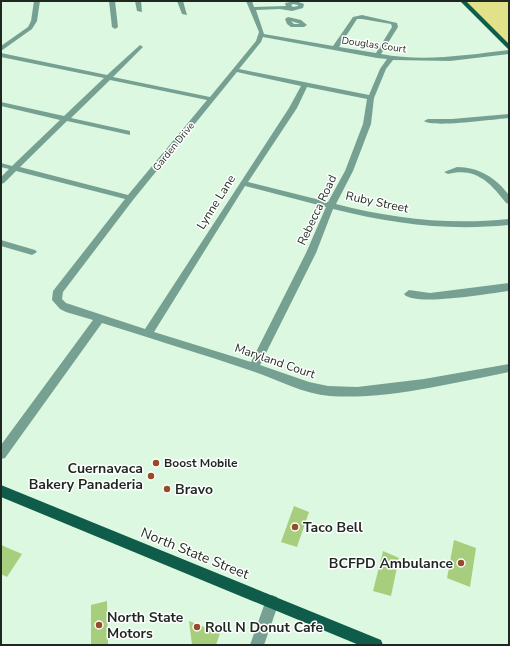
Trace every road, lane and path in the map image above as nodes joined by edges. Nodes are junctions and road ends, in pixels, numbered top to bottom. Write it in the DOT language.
graph roads {
  1 [pos="37,1"];
  2 [pos="112,1"];
  3 [pos="138,1"];
  4 [pos="180,1"];
  5 [pos="249,1"];
  6 [pos="463,1"];
  7 [pos="280,7"];
  8 [pos="252,9"];
  9 [pos="292,9"];
  10 [pos="140,11"];
  11 [pos="185,14"];
  12 [pos="288,19"];
  13 [pos="115,27"];
  14 [pos="261,35"];
  15 [pos="140,47"];
  16 [pos="334,48"];
  17 [pos="509,48"];
  18 [pos="1,49"];
  19 [pos="509,52"];
  20 [pos="1,55"];
  21 [pos="377,56"];
  22 [pos="391,58"];
  23 [pos="234,70"];
  24 [pos="108,78"];
  25 [pos="305,85"];
  26 [pos="371,98"];
  27 [pos="211,99"];
  28 [pos="1,104"];
  29 [pos="509,116"];
  30 [pos="65,119"];
  31 [pos="428,121"];
  32 [pos="128,133"];
  33 [pos="1,165"];
  34 [pos="14,168"];
  35 [pos="448,172"];
  36 [pos="1,181"];
  37 [pos="242,182"];
  38 [pos="130,198"];
  39 [pos="509,201"];
  40 [pos="331,205"];
  41 [pos="509,222"];
  42 [pos="1,243"];
  43 [pos="32,252"];
  44 [pos="62,285"];
  45 [pos="509,287"];
  46 [pos="409,294"];
  47 [pos="100,319"];
  48 [pos="147,334"];
  49 [pos="254,367"];
  50 [pos="509,368"];
  51 [pos="1,454"];
  52 [pos="1,491"];
  53 [pos="272,602"];
  54 [pos="257,645"];
  55 [pos="376,645"];
  1 -- 18 [label="street"];
  2 -- 13 [label="street"];
  3 -- 10 [label="street"];
  4 -- 11 [label="street"];
  5 -- 8 [label="street"];
  6 -- 17 [label="main road"];
  7 -- 8 [label="street"];
  7 -- 9 [label="street"];
  7 -- 12 [label="street"];
  8 -- 14 [label="street"];
  14 -- 16 [label="street, Douglas Court"];
  14 -- 23 [label="street, Garden Drive"];
  15 -- 24 [label="street"];
  16 -- 21 [label="street, Douglas Court"];
  16 -- 21 [label="street"];
  19 -- 22 [label="street, Douglas Court"];
  20 -- 24 [label="street"];
  21 -- 22 [label="street, Douglas Court"];
  22 -- 26 [label="street, Rebecca Road"];
  23 -- 25 [label="street"];
  23 -- 27 [label="street, Garden Drive"];
  24 -- 27 [label="street"];
  24 -- 30 [label="street"];
  25 -- 26 [label="street"];
  25 -- 37 [label="street, Lynne Lane"];
  26 -- 40 [label="street, Rebecca Road"];
  27 -- 38 [label="street, Garden Drive"];
  28 -- 30 [label="street"];
  29 -- 31 [label="street"];
  30 -- 32 [label="street"];
  30 -- 34 [label="street"];
  33 -- 34 [label="street"];
  34 -- 36 [label="street"];
  34 -- 38 [label="street"];
  35 -- 39 [label="street"];
  37 -- 40 [label="street, Ruby Street"];
  37 -- 48 [label="street, Lynne Lane"];
  38 -- 44 [label="street, Garden Drive"];
  40 -- 41 [label="street, Ruby Street"];
  40 -- 49 [label="street, Rebecca Road"];
  42 -- 43 [label="street"];
  44 -- 47 [label="street, Maryland Court"];
  45 -- 46 [label="street"];
  47 -- 48 [label="street, Maryland Court"];
  47 -- 51 [label="street"];
  48 -- 49 [label="street, Maryland Court"];
  49 -- 50 [label="street, Maryland Court"];
  52 -- 53 [label="main road, North State Street"];
  53 -- 54 [label="street"];
  53 -- 55 [label="main road, North State Street"];
}
